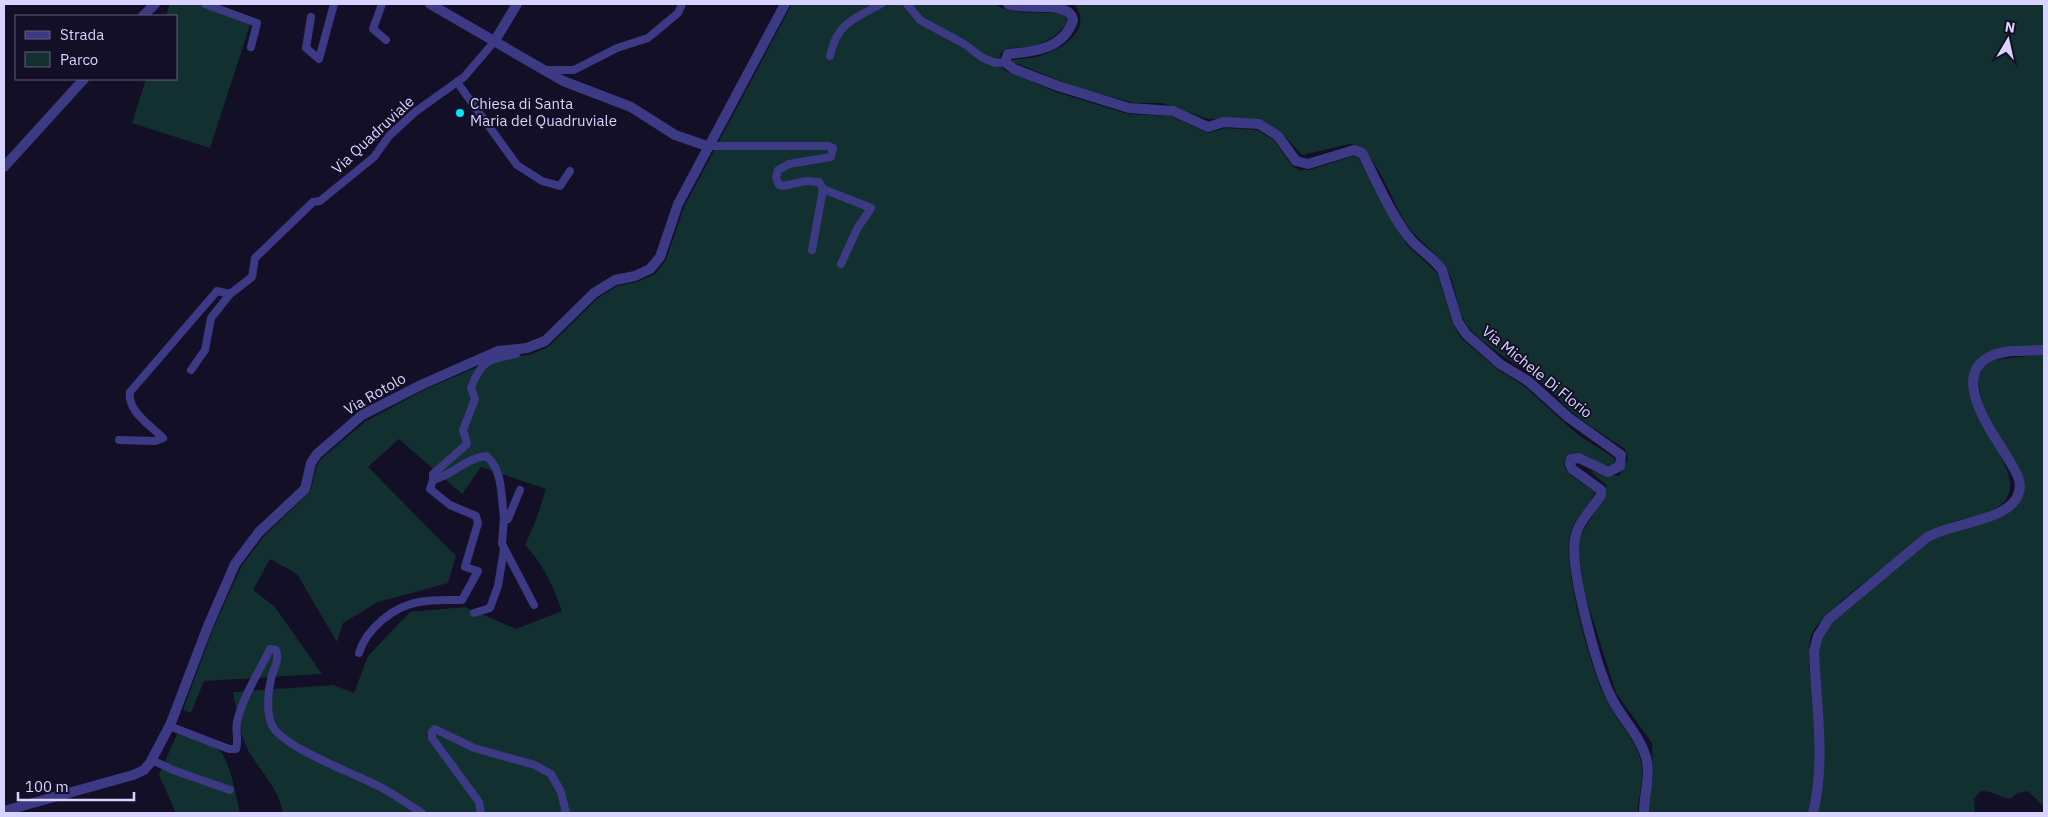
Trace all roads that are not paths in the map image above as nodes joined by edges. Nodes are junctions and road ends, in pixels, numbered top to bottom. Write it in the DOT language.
graph roads {
  1 [pos="155,4"];
  2 [pos="205,4"];
  3 [pos="334,4"];
  4 [pos="382,4"];
  5 [pos="430,4"];
  6 [pos="517,4"];
  7 [pos="682,4"];
  8 [pos="786,4"];
  9 [pos="881,4"];
  10 [pos="907,4"];
  11 [pos="1008,4"];
  12 [pos="1031,5"];
  13 [pos="144,15"];
  14 [pos="311,17"];
  15 [pos="386,40"];
  16 [pos="494,42"];
  17 [pos="250,46"];
  18 [pos="830,56"];
  19 [pos="1005,62"];
  20 [pos="542,69"];
  21 [pos="83,80"];
  22 [pos="457,82"];
  23 [pos="708,146"];
  24 [pos="4,167"];
  25 [pos="570,171"];
  26 [pos="822,189"];
  27 [pos="812,250"];
  28 [pos="841,264"];
  29 [pos="230,294"];
  30 [pos="520,349"];
  31 [pos="2044,350"];
  32 [pos="191,370"];
  33 [pos="119,440"];
  34 [pos="433,480"];
  35 [pos="520,490"];
  36 [pos="504,517"];
  37 [pos="504,548"];
  38 [pos="534,604"];
  39 [pos="474,614"];
  40 [pos="359,654"];
  41 [pos="170,726"];
  42 [pos="152,760"];
  43 [pos="230,790"];
  44 [pos="4,811"];
  45 [pos="422,813"];
  46 [pos="481,813"];
  47 [pos="566,813"];
  48 [pos="1644,813"];
  49 [pos="1813,813"];
  1 -- 13 [label="street"];
  2 -- 17 [label="street"];
  3 -- 14 [label="street"];
  4 -- 15 [label="street"];
  5 -- 16 [label="street"];
  6 -- 16 [label="street"];
  7 -- 20 [label="street"];
  8 -- 23 [label="street"];
  9 -- 18 [label="street"];
  10 -- 19 [label="street"];
  11 -- 12 [label="street"];
  12 -- 19 [label="street"];
  16 -- 20 [label="street"];
  16 -- 22 [label="street, Via Quadruviale"];
  19 -- 48 [label="street, Via Michele Di Florio"];
  20 -- 23 [label="street"];
  21 -- 24 [label="street"];
  22 -- 25 [label="street"];
  22 -- 29 [label="street, Via Quadruviale"];
  23 -- 26 [label="street"];
  23 -- 30 [label="street, Via Rotolo"];
  26 -- 27 [label="street"];
  26 -- 28 [label="street"];
  29 -- 32 [label="street, Via Quadruviale"];
  29 -- 33 [label="street, Via Quadruviale"];
  30 -- 34 [label="street"];
  30 -- 41 [label="street, Via Rotolo"];
  31 -- 49 [label="street"];
  34 -- 36 [label="street"];
  34 -- 40 [label="street"];
  35 -- 36 [label="street"];
  36 -- 37 [label="street"];
  37 -- 38 [label="street"];
  37 -- 39 [label="street"];
  41 -- 42 [label="street, Via Rotolo"];
  41 -- 45 [label="street"];
  42 -- 43 [label="street"];
  42 -- 44 [label="street, Via Rotolo"];
  46 -- 47 [label="street"];
}
